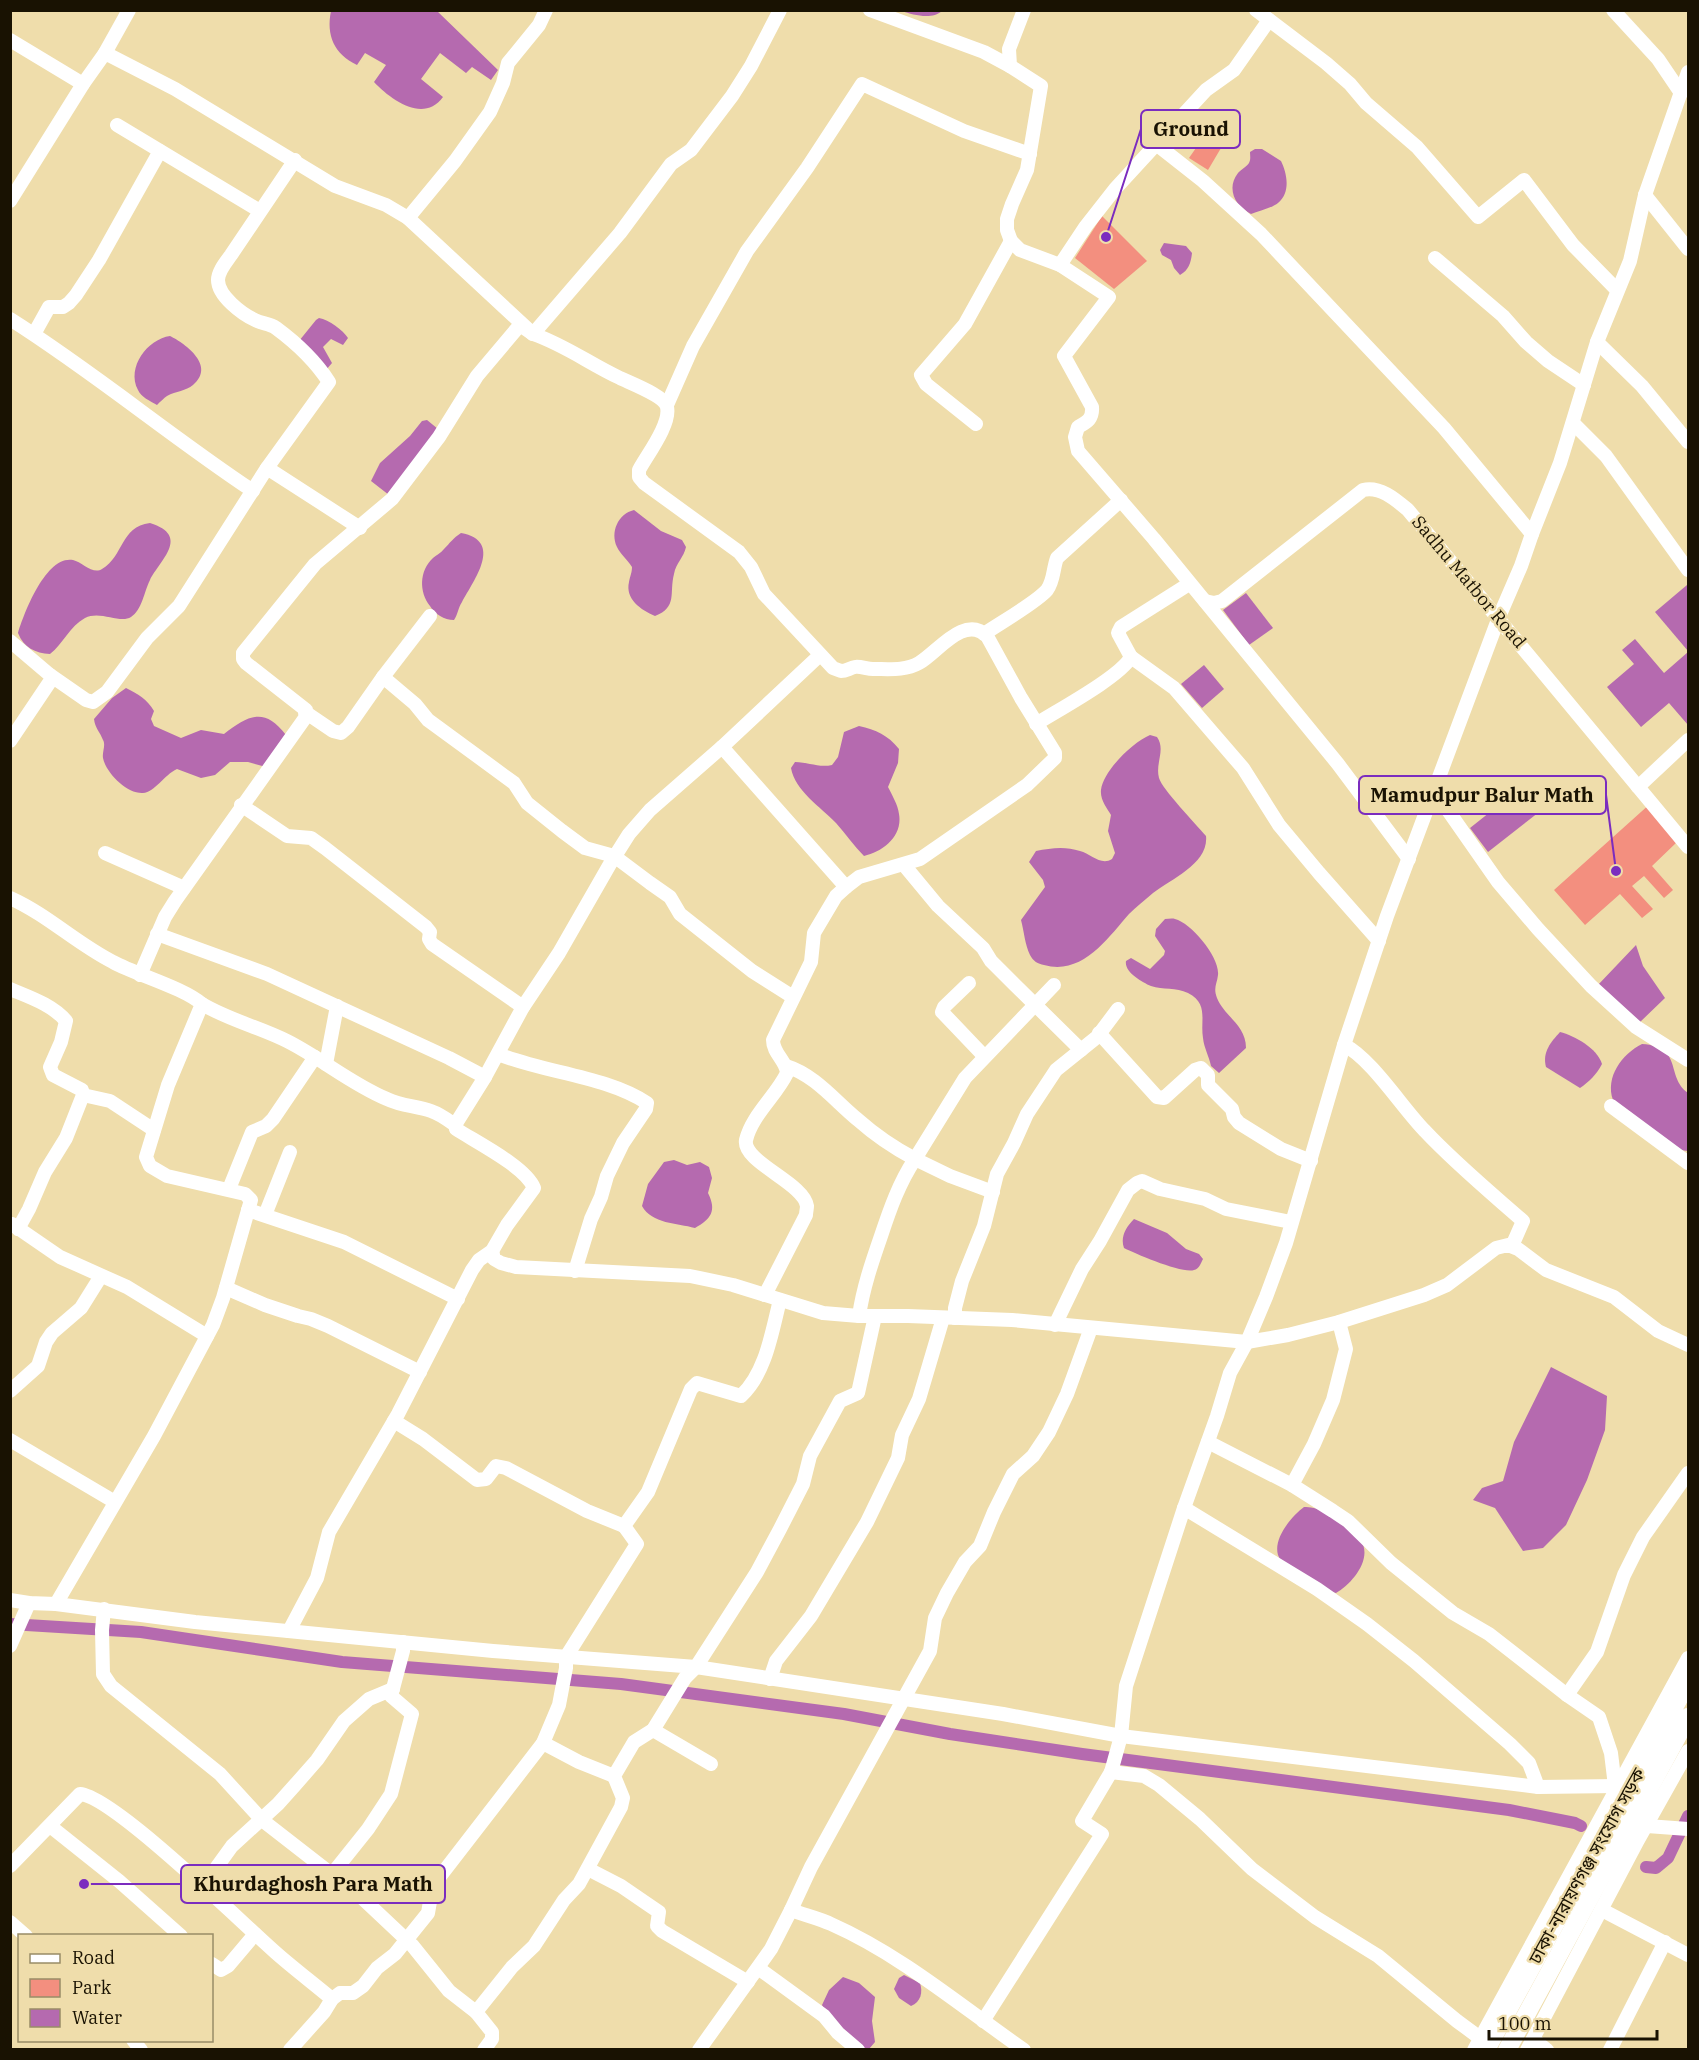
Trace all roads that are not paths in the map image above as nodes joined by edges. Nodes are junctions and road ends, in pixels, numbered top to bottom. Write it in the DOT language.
graph roads {
  1 [pos="129,10"];
  2 [pos="546,10"];
  3 [pos="780,10"];
  4 [pos="870,10"];
  5 [pos="1024,10"];
  6 [pos="1256,10"];
  7 [pos="1613,10"];
  8 [pos="1269,20"];
  9 [pos="10,39"];
  10 [pos="105,53"];
  11 [pos="1010,66"];
  12 [pos="1689,72"];
  13 [pos="83,84"];
  14 [pos="1681,93"];
  15 [pos="117,125"];
  16 [pos="1156,144"];
  17 [pos="160,151"];
  18 [pos="1030,154"];
  19 [pos="295,160"];
  20 [pos="1645,195"];
  21 [pos="10,201"];
  22 [pos="260,211"];
  23 [pos="408,218"];
  24 [pos="1011,240"];
  25 [pos="1689,249"];
  26 [pos="1436,258"];
  27 [pos="1060,265"];
  28 [pos="1617,290"];
  29 [pos="10,319"];
  30 [pos="34,334"];
  31 [pos="533,334"];
  32 [pos="1597,342"];
  33 [pos="1584,385"];
  34 [pos="667,405"];
  35 [pos="1573,423"];
  36 [pos="976,424"];
  37 [pos="1689,442"];
  38 [pos="267,468"];
  39 [pos="253,491"];
  40 [pos="1121,500"];
  41 [pos="360,528"];
  42 [pos="1532,534"];
  43 [pos="1689,570"];
  44 [pos="1189,584"];
  45 [pos="1205,601"];
  46 [pos="430,616"];
  47 [pos="1499,617"];
  48 [pos="984,633"];
  49 [pos="10,641"];
  50 [pos="820,655"];
  51 [pos="1131,657"];
  52 [pos="50,675"];
  53 [pos="383,677"];
  54 [pos="305,712"];
  55 [pos="1036,724"];
  56 [pos="1689,740"];
  57 [pos="10,741"];
  58 [pos="722,747"];
  59 [pos="1638,787"];
  60 [pos="1432,793"];
  61 [pos="241,805"];
  62 [pos="1689,847"];
  63 [pos="105,853"];
  64 [pos="614,856"];
  65 [pos="1409,859"];
  66 [pos="904,865"];
  67 [pos="846,886"];
  68 [pos="184,888"];
  69 [pos="10,898"];
  70 [pos="157,934"];
  71 [pos="1379,941"];
  72 [pos="140,975"];
  73 [pos="969,983"];
  74 [pos="1054,985"];
  75 [pos="10,989"];
  76 [pos="793,997"];
  77 [pos="202,1004"];
  78 [pos="1034,1004"];
  79 [pos="337,1006"];
  80 [pos="523,1007"];
  81 [pos="1118,1009"];
  82 [pos="1099,1034"];
  83 [pos="1344,1045"];
  84 [pos="1081,1050"];
  85 [pos="498,1054"];
  86 [pos="984,1056"];
  87 [pos="1689,1060"];
  88 [pos="321,1061"];
  89 [pos="786,1066"];
  90 [pos="485,1077"];
  91 [pos="83,1095"];
  92 [pos="1611,1106"];
  93 [pos="455,1125"];
  94 [pos="154,1130"];
  95 [pos="290,1152"];
  96 [pos="915,1160"];
  97 [pos="1311,1161"];
  98 [pos="1689,1163"];
  99 [pos="229,1189"];
  100 [pos="993,1192"];
  101 [pos="248,1210"];
  102 [pos="265,1215"];
  103 [pos="1291,1222"];
  104 [pos="14,1226"];
  105 [pos="1512,1246"];
  106 [pos="492,1251"];
  107 [pos="575,1271"];
  108 [pos="101,1276"];
  109 [pos="226,1288"];
  110 [pos="765,1295"];
  111 [pos="458,1299"];
  112 [pos="780,1299"];
  113 [pos="859,1316"];
  114 [pos="875,1316"];
  115 [pos="949,1318"];
  116 [pos="1339,1322"];
  117 [pos="1055,1325"];
  118 [pos="1091,1328"];
  119 [pos="207,1336"];
  120 [pos="1247,1342"];
  121 [pos="1689,1345"];
  122 [pos="420,1372"];
  123 [pos="10,1391"];
  124 [pos="394,1421"];
  125 [pos="10,1440"];
  126 [pos="1208,1442"];
  127 [pos="1689,1473"];
  128 [pos="1292,1485"];
  129 [pos="115,1502"];
  130 [pos="1184,1508"];
  131 [pos="624,1526"];
  132 [pos="10,1600"];
  133 [pos="28,1603"];
  134 [pos="56,1604"];
  135 [pos="104,1609"];
  136 [pos="290,1630"];
  137 [pos="10,1646"];
  138 [pos="403,1646"];
  139 [pos="1689,1658"];
  140 [pos="566,1662"];
  141 [pos="696,1667"];
  142 [pos="770,1679"];
  143 [pos="1689,1682"];
  144 [pos="393,1689"];
  145 [pos="1567,1695"];
  146 [pos="900,1706"];
  147 [pos="1689,1717"];
  148 [pos="653,1730"];
  149 [pos="1120,1740"];
  150 [pos="543,1743"];
  151 [pos="1689,1751"];
  152 [pos="711,1764"];
  153 [pos="1684,1766"];
  154 [pos="1112,1772"];
  155 [pos="614,1776"];
  156 [pos="1617,1786"];
  157 [pos="1538,1787"];
  158 [pos="262,1820"];
  159 [pos="50,1826"];
  160 [pos="1647,1826"];
  161 [pos="1682,1829"];
  162 [pos="10,1866"];
  163 [pos="588,1869"];
  164 [pos="332,1874"];
  165 [pos="203,1887"];
  166 [pos="791,1910"];
  167 [pos="1602,1910"];
  168 [pos="10,1922"];
  169 [pos="25,1934"];
  170 [pos="180,1934"];
  171 [pos="255,1934"];
  172 [pos="406,1939"];
  173 [pos="1665,1942"];
  174 [pos="1689,1955"];
  175 [pos="213,1965"];
  176 [pos="758,1968"];
  177 [pos="747,1982"];
  178 [pos="332,1999"];
  179 [pos="476,2012"];
  180 [pos="983,2021"];
  181 [pos="1530,2044"];
  182 [pos="1480,2046"];
  183 [pos="290,2049"];
  184 [pos="484,2049"];
  185 [pos="700,2049"];
  186 [pos="858,2049"];
  187 [pos="1024,2049"];
  188 [pos="1507,2049"];
  189 [pos="1547,2049"];
  190 [pos="1610,2049"];
  1 -- 10 [label="street"];
  2 -- 23 [label="street"];
  3 -- 31 [label="street"];
  4 -- 11 [label="street"];
  5 -- 11 [label="street"];
  6 -- 8 [label="street"];
  7 -- 14 [label="street"];
  8 -- 16 [label="street"];
  8 -- 28 [label="street"];
  9 -- 13 [label="street"];
  10 -- 13 [label="street"];
  10 -- 19 [label="street"];
  11 -- 18 [label="street"];
  12 -- 14 [label="street"];
  13 -- 21 [label="street"];
  14 -- 20 [label="street"];
  15 -- 17 [label="street"];
  16 -- 27 [label="street"];
  16 -- 42 [label="street"];
  17 -- 22 [label="street"];
  17 -- 30 [label="street"];
  18 -- 24 [label="street"];
  18 -- 34 [label="street"];
  19 -- 22 [label="street"];
  19 -- 23 [label="street"];
  20 -- 25 [label="street"];
  20 -- 28 [label="street"];
  22 -- 38 [label="street"];
  23 -- 31 [label="street"];
  24 -- 27 [label="street"];
  24 -- 36 [label="street"];
  26 -- 33 [label="street"];
  27 -- 40 [label="street"];
  28 -- 32 [label="street"];
  29 -- 30 [label="street"];
  30 -- 39 [label="street"];
  31 -- 34 [label="street"];
  31 -- 41 [label="street"];
  32 -- 33 [label="street"];
  32 -- 37 [label="street"];
  33 -- 35 [label="street"];
  34 -- 50 [label="street"];
  35 -- 42 [label="street"];
  35 -- 43 [label="street"];
  38 -- 39 [label="street"];
  38 -- 41 [label="street"];
  39 -- 52 [label="street"];
  40 -- 44 [label="street"];
  40 -- 48 [label="street"];
  41 -- 54 [label="street"];
  42 -- 47 [label="street"];
  44 -- 45 [label="street"];
  44 -- 51 [label="street"];
  45 -- 47 [label="street, Sadhu Matbor Road"];
  45 -- 65 [label="street"];
  46 -- 53 [label="street"];
  47 -- 59 [label="street, Sadhu Matbor Road"];
  47 -- 60 [label="street"];
  48 -- 50 [label="street"];
  48 -- 55 [label="street"];
  49 -- 52 [label="street"];
  50 -- 58 [label="street"];
  51 -- 55 [label="street"];
  51 -- 71 [label="street"];
  52 -- 57 [label="street"];
  53 -- 54 [label="street"];
  53 -- 64 [label="street"];
  54 -- 61 [label="street"];
  55 -- 66 [label="street"];
  56 -- 59 [label="street"];
  58 -- 64 [label="street"];
  58 -- 67 [label="street"];
  59 -- 62 [label="street, Sadhu Matbor Road"];
  60 -- 65 [label="street"];
  60 -- 87 [label="street"];
  61 -- 68 [label="street"];
  61 -- 80 [label="street"];
  63 -- 68 [label="street"];
  64 -- 76 [label="street"];
  64 -- 80 [label="street"];
  65 -- 71 [label="street"];
  66 -- 67 [label="street"];
  66 -- 78 [label="street"];
  67 -- 76 [label="street"];
  68 -- 70 [label="street"];
  69 -- 72 [label="street"];
  70 -- 72 [label="street"];
  70 -- 79 [label="street"];
  71 -- 83 [label="street"];
  72 -- 77 [label="street"];
  73 -- 86 [label="street"];
  74 -- 78 [label="street"];
  75 -- 91 [label="street"];
  76 -- 89 [label="street"];
  77 -- 88 [label="street"];
  77 -- 94 [label="street"];
  78 -- 84 [label="street"];
  78 -- 86 [label="street"];
  79 -- 88 [label="street"];
  79 -- 90 [label="street"];
  80 -- 85 [label="street"];
  81 -- 82 [label="street"];
  82 -- 84 [label="street"];
  82 -- 97 [label="street"];
  83 -- 97 [label="street"];
  83 -- 105 [label="street"];
  84 -- 100 [label="street"];
  85 -- 90 [label="street"];
  85 -- 107 [label="street"];
  86 -- 96 [label="street"];
  88 -- 93 [label="street"];
  88 -- 99 [label="street"];
  89 -- 96 [label="street"];
  89 -- 110 [label="street"];
  90 -- 93 [label="street"];
  91 -- 94 [label="street"];
  91 -- 104 [label="street"];
  92 -- 98 [label="street"];
  93 -- 106 [label="street"];
  94 -- 99 [label="street"];
  95 -- 102 [label="street"];
  96 -- 100 [label="street"];
  96 -- 113 [label="street"];
  97 -- 103 [label="street"];
  99 -- 101 [label="street"];
  100 -- 115 [label="street"];
  101 -- 102 [label="street"];
  101 -- 109 [label="street"];
  102 -- 111 [label="street"];
  103 -- 117 [label="street"];
  103 -- 120 [label="street"];
  104 -- 108 [label="street"];
  105 -- 116 [label="street"];
  105 -- 121 [label="street"];
  106 -- 107 [label="street"];
  106 -- 111 [label="street"];
  107 -- 110 [label="street"];
  108 -- 119 [label="street"];
  108 -- 123 [label="street"];
  109 -- 119 [label="street"];
  109 -- 122 [label="street"];
  110 -- 112 [label="street"];
  111 -- 122 [label="street"];
  112 -- 113 [label="street"];
  112 -- 131 [label="street"];
  113 -- 114 [label="street"];
  114 -- 115 [label="street"];
  114 -- 141 [label="street"];
  115 -- 117 [label="street"];
  115 -- 142 [label="street"];
  116 -- 120 [label="street"];
  116 -- 128 [label="street"];
  117 -- 118 [label="street"];
  118 -- 120 [label="street"];
  118 -- 146 [label="street"];
  119 -- 129 [label="street"];
  120 -- 126 [label="street"];
  122 -- 124 [label="street"];
  124 -- 131 [label="street"];
  124 -- 136 [label="street"];
  125 -- 129 [label="street"];
  126 -- 128 [label="street"];
  126 -- 130 [label="street"];
  127 -- 145 [label="street"];
  128 -- 145 [label="street"];
  129 -- 134 [label="street"];
  130 -- 149 [label="street"];
  130 -- 157 [label="street"];
  131 -- 140 [label="street"];
  132 -- 133 [label="street"];
  133 -- 134 [label="street"];
  133 -- 137 [label="street"];
  134 -- 135 [label="street"];
  135 -- 136 [label="street"];
  135 -- 158 [label="street"];
  136 -- 138 [label="street"];
  138 -- 140 [label="street"];
  138 -- 144 [label="street"];
  139 -- 156 [label="street"];
  140 -- 141 [label="street"];
  140 -- 150 [label="street"];
  141 -- 142 [label="street"];
  141 -- 148 [label="street"];
  142 -- 146 [label="street"];
  143 -- 182 [label="main road, ঢাকা-নারায়ণগঞ্জ সংযোগ সড়ক"];
  144 -- 158 [label="street"];
  144 -- 164 [label="street"];
  145 -- 156 [label="street"];
  146 -- 149 [label="street"];
  146 -- 166 [label="street"];
  147 -- 188 [label="main road, ঢাকা-নারায়ণগঞ্জ সংযোগ সড়ক"];
  148 -- 152 [label="street"];
  148 -- 155 [label="street"];
  149 -- 154 [label="street"];
  149 -- 157 [label="street"];
  150 -- 155 [label="street"];
  150 -- 172 [label="street"];
  151 -- 153 [label="street"];
  153 -- 160 [label="street"];
  154 -- 180 [label="street"];
  154 -- 182 [label="street"];
  155 -- 163 [label="street"];
  156 -- 157 [label="street"];
  156 -- 182 [label="street"];
  158 -- 164 [label="street"];
  158 -- 165 [label="street"];
  159 -- 162 [label="street"];
  159 -- 165 [label="street"];
  159 -- 170 [label="street"];
  160 -- 161 [label="street"];
  160 -- 167 [label="street"];
  163 -- 177 [label="street"];
  163 -- 179 [label="street"];
  164 -- 172 [label="street"];
  165 -- 171 [label="street"];
  166 -- 176 [label="street"];
  166 -- 180 [label="street"];
  167 -- 173 [label="street"];
  167 -- 181 [label="street"];
  168 -- 169 [label="street"];
  171 -- 175 [label="street"];
  171 -- 178 [label="street"];
  172 -- 178 [label="street"];
  172 -- 179 [label="street"];
  173 -- 174 [label="street"];
  173 -- 190 [label="street"];
  176 -- 177 [label="street"];
  176 -- 186 [label="street"];
  177 -- 185 [label="street"];
  178 -- 183 [label="street"];
  179 -- 184 [label="street"];
  180 -- 187 [label="street"];
  181 -- 189 [label="street"];
}
